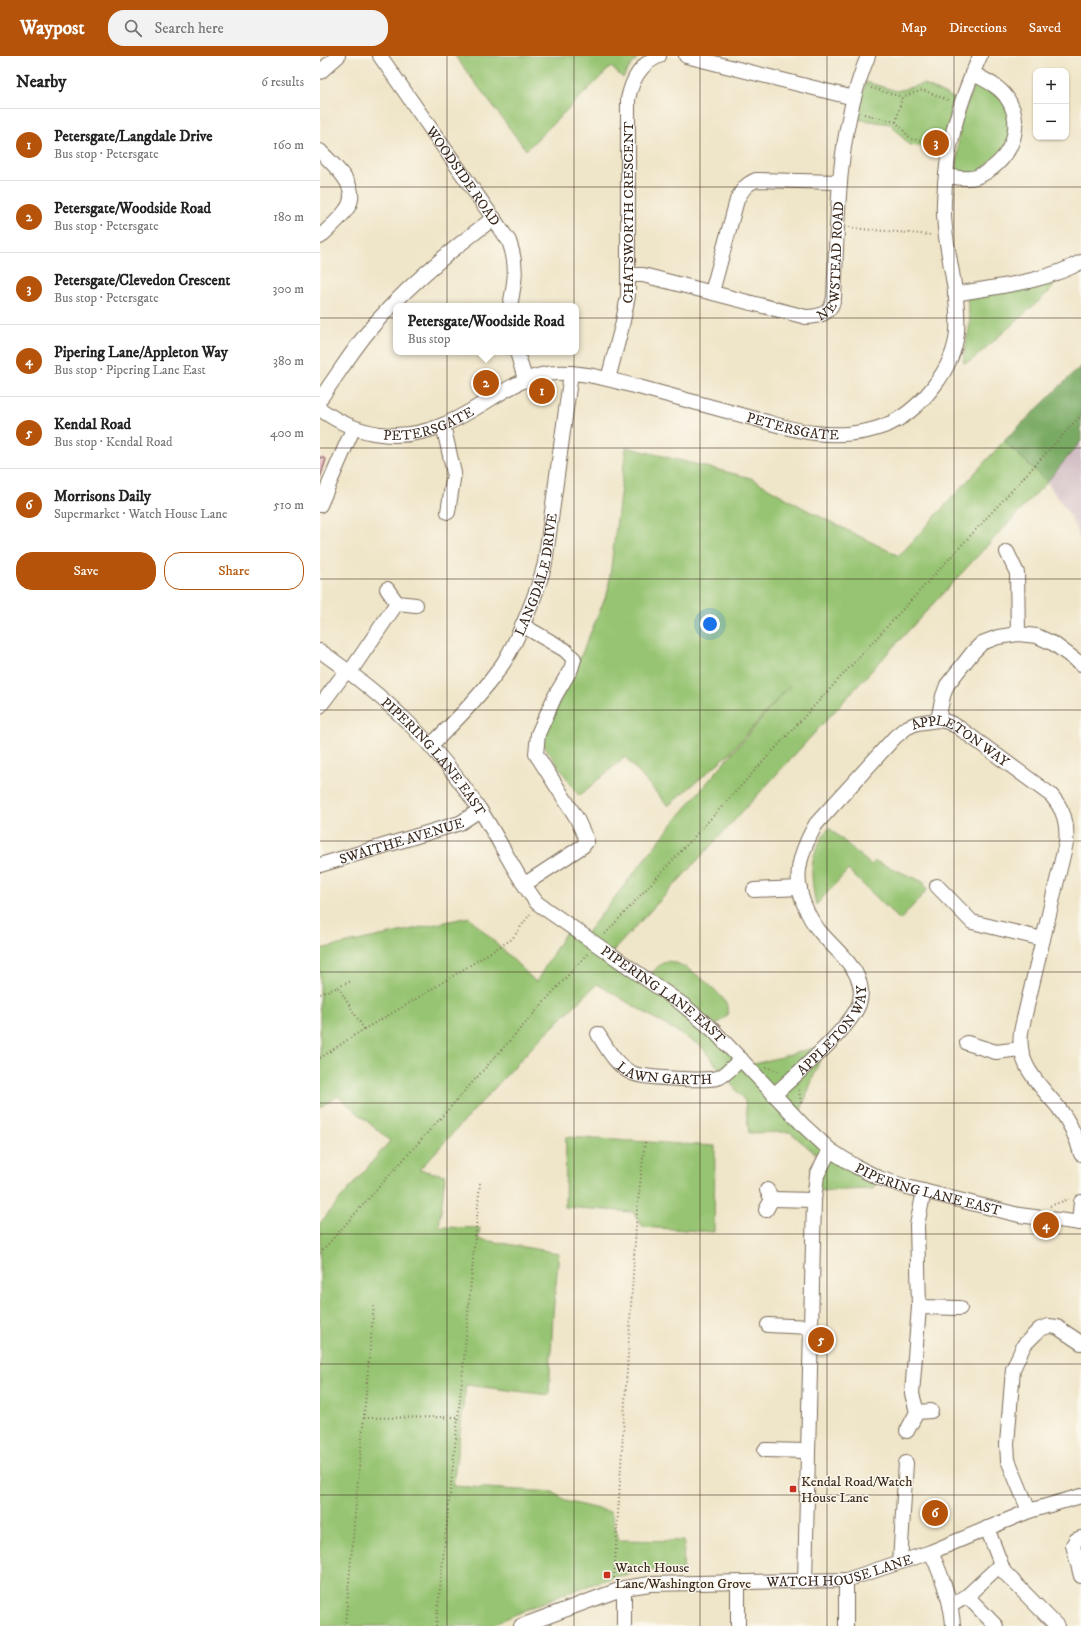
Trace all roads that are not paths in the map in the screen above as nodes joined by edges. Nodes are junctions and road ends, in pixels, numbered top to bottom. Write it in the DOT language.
graph roads {
  1 [pos="338,56"];
  2 [pos="380,56"];
  3 [pos="659,56"];
  4 [pos="686,56"];
  5 [pos="868,56"];
  6 [pos="980,56"];
  7 [pos="320,72"];
  8 [pos="972,73"];
  9 [pos="854,98"];
  10 [pos="320,151"];
  11 [pos="946,176"];
  12 [pos="839,182"];
  13 [pos="494,218"];
  14 [pos="320,236"];
  15 [pos="1081,262"];
  16 [pos="628,275"];
  17 [pos="712,292"];
  18 [pos="955,294"];
  19 [pos="394,303"];
  20 [pos="510,303"];
  21 [pos="393,304"];
  22 [pos="518,355"];
  23 [pos="571,373"];
  24 [pos="525,379"];
  25 [pos="608,379"];
  26 [pos="320,399"];
  27 [pos="320,409"];
  28 [pos="443,425"];
  29 [pos="353,429"];
  30 [pos="320,504"];
  31 [pos="448,512"];
  32 [pos="1007,552"];
  33 [pos="387,589"];
  34 [pos="397,603"];
  35 [pos="416,604"];
  36 [pos="522,625"];
  37 [pos="1018,634"];
  38 [pos="320,651"];
  39 [pos="1081,664"];
  40 [pos="349,671"];
  41 [pos="320,706"];
  42 [pos="938,720"];
  43 [pos="431,746"];
  44 [pos="480,810"];
  45 [pos="320,865"];
  46 [pos="524,884"];
  47 [pos="937,886"];
  48 [pos="800,888"];
  49 [pos="754,890"];
  50 [pos="1043,939"];
  51 [pos="598,1034"];
  52 [pos="967,1043"];
  53 [pos="1020,1049"];
  54 [pos="741,1059"];
  55 [pos="774,1095"];
  56 [pos="830,1150"];
  57 [pos="1081,1154"];
  58 [pos="924,1191"];
  59 [pos="768,1200"];
  60 [pos="814,1200"];
  61 [pos="1076,1200"];
  62 [pos="1080,1223"];
  63 [pos="918,1307"];
  64 [pos="960,1308"];
  65 [pos="765,1324"];
  66 [pos="811,1327"];
  67 [pos="1081,1343"];
  68 [pos="931,1411"];
  69 [pos="917,1412"];
  70 [pos="907,1431"];
  71 [pos="761,1450"];
  72 [pos="808,1451"];
  73 [pos="906,1463"];
  74 [pos="1081,1496"];
  75 [pos="1029,1511"];
  76 [pos="987,1528"];
  77 [pos="1081,1538"];
  78 [pos="931,1552"];
  79 [pos="900,1562"];
  80 [pos="1000,1565"];
  81 [pos="1081,1576"];
  82 [pos="846,1580"];
  83 [pos="805,1581"];
  84 [pos="738,1584"];
  85 [pos="619,1590"];
  86 [pos="967,1596"];
  87 [pos="950,1606"];
  88 [pos="521,1626"];
  89 [pos="624,1626"];
  90 [pos="738,1626"];
  91 [pos="846,1626"];
  92 [pos="953,1626"];
  93 [pos="996,1626"];
  94 [pos="1057,1626"];
  1 -- 7 [label="street"];
  2 -- 13 [label="street, WOODSIDE ROAD"];
  3 -- 16 [label="street, CHATSWORTH CRESCENT"];
  4 -- 9 [label="street"];
  5 -- 9 [label="street, NEWSTEAD ROAD"];
  6 -- 8 [label="street, PETERSGATE"];
  8 -- 11 [label="street, PETERSGATE"];
  8 -- 11 [label="street"];
  9 -- 12 [label="street, NEWSTEAD ROAD"];
  10 -- 14 [label="street"];
  11 -- 18 [label="street, PETERSGATE"];
  12 -- 17 [label="street"];
  12 -- 17 [label="street, NEWSTEAD ROAD"];
  13 -- 19 [label="street"];
  13 -- 20 [label="street, WOODSIDE ROAD"];
  15 -- 18 [label="street"];
  16 -- 17 [label="street, NEWSTEAD ROAD"];
  16 -- 25 [label="street, CHATSWORTH CRESCENT"];
  18 -- 25 [label="street, PETERSGATE"];
  21 -- 26 [label="street"];
  22 -- 24 [label="street"];
  23 -- 24 [label="street, PETERSGATE"];
  23 -- 25 [label="street, PETERSGATE"];
  23 -- 36 [label="street, LANGDALE DRIVE"];
  24 -- 28 [label="street, PETERSGATE"];
  27 -- 29 [label="street, PETERSGATE"];
  28 -- 29 [label="street, PETERSGATE"];
  28 -- 31 [label="street"];
  29 -- 30 [label="street"];
  32 -- 37 [label="street"];
  33 -- 34 [label="street"];
  34 -- 35 [label="street"];
  34 -- 40 [label="street"];
  36 -- 43 [label="street, LANGDALE DRIVE"];
  36 -- 46 [label="street"];
  37 -- 39 [label="street"];
  37 -- 42 [label="street"];
  38 -- 40 [label="street, PIPERING LANE EAST"];
  40 -- 41 [label="street"];
  40 -- 43 [label="street, PIPERING LANE EAST"];
  42 -- 48 [label="street, APPLETON WAY"];
  42 -- 50 [label="street, APPLETON WAY"];
  43 -- 44 [label="street, PIPERING LANE EAST"];
  44 -- 45 [label="street, SWAITHE AVENUE"];
  44 -- 46 [label="street, PIPERING LANE EAST"];
  46 -- 54 [label="street, PIPERING LANE EAST"];
  47 -- 50 [label="street"];
  48 -- 49 [label="street"];
  48 -- 55 [label="street, APPLETON WAY"];
  50 -- 53 [label="street, APPLETON WAY"];
  51 -- 54 [label="street, LAWN GARTH"];
  52 -- 53 [label="street"];
  53 -- 57 [label="street, APPLETON WAY"];
  54 -- 55 [label="street, PIPERING LANE EAST"];
  55 -- 56 [label="street, PIPERING LANE EAST"];
  56 -- 58 [label="street, PIPERING LANE EAST"];
  56 -- 60 [label="street"];
  58 -- 62 [label="street, PIPERING LANE EAST"];
  58 -- 63 [label="street"];
  59 -- 60 [label="street"];
  60 -- 66 [label="street"];
  61 -- 62 [label="street"];
  63 -- 64 [label="street"];
  63 -- 69 [label="street"];
  65 -- 66 [label="street"];
  66 -- 72 [label="street"];
  67 -- 75 [label="street"];
  68 -- 69 [label="street"];
  69 -- 70 [label="street"];
  71 -- 72 [label="street"];
  72 -- 83 [label="street"];
  73 -- 79 [label="street"];
  74 -- 75 [label="street, WATCH HOUSE LANE"];
  75 -- 76 [label="street, WATCH HOUSE LANE"];
  76 -- 78 [label="street, WATCH HOUSE LANE"];
  76 -- 80 [label="street"];
  77 -- 81 [label="street"];
  78 -- 79 [label="street, WATCH HOUSE LANE"];
  78 -- 87 [label="street"];
  79 -- 82 [label="street, WATCH HOUSE LANE"];
  80 -- 86 [label="street"];
  80 -- 94 [label="street"];
  82 -- 83 [label="street, WATCH HOUSE LANE"];
  82 -- 91 [label="street"];
  83 -- 84 [label="street, WATCH HOUSE LANE"];
  84 -- 85 [label="street, WATCH HOUSE LANE"];
  84 -- 90 [label="street"];
  85 -- 88 [label="street, WATCH HOUSE LANE"];
  85 -- 89 [label="street"];
  86 -- 87 [label="street"];
  86 -- 93 [label="street"];
  87 -- 92 [label="street"];
}
